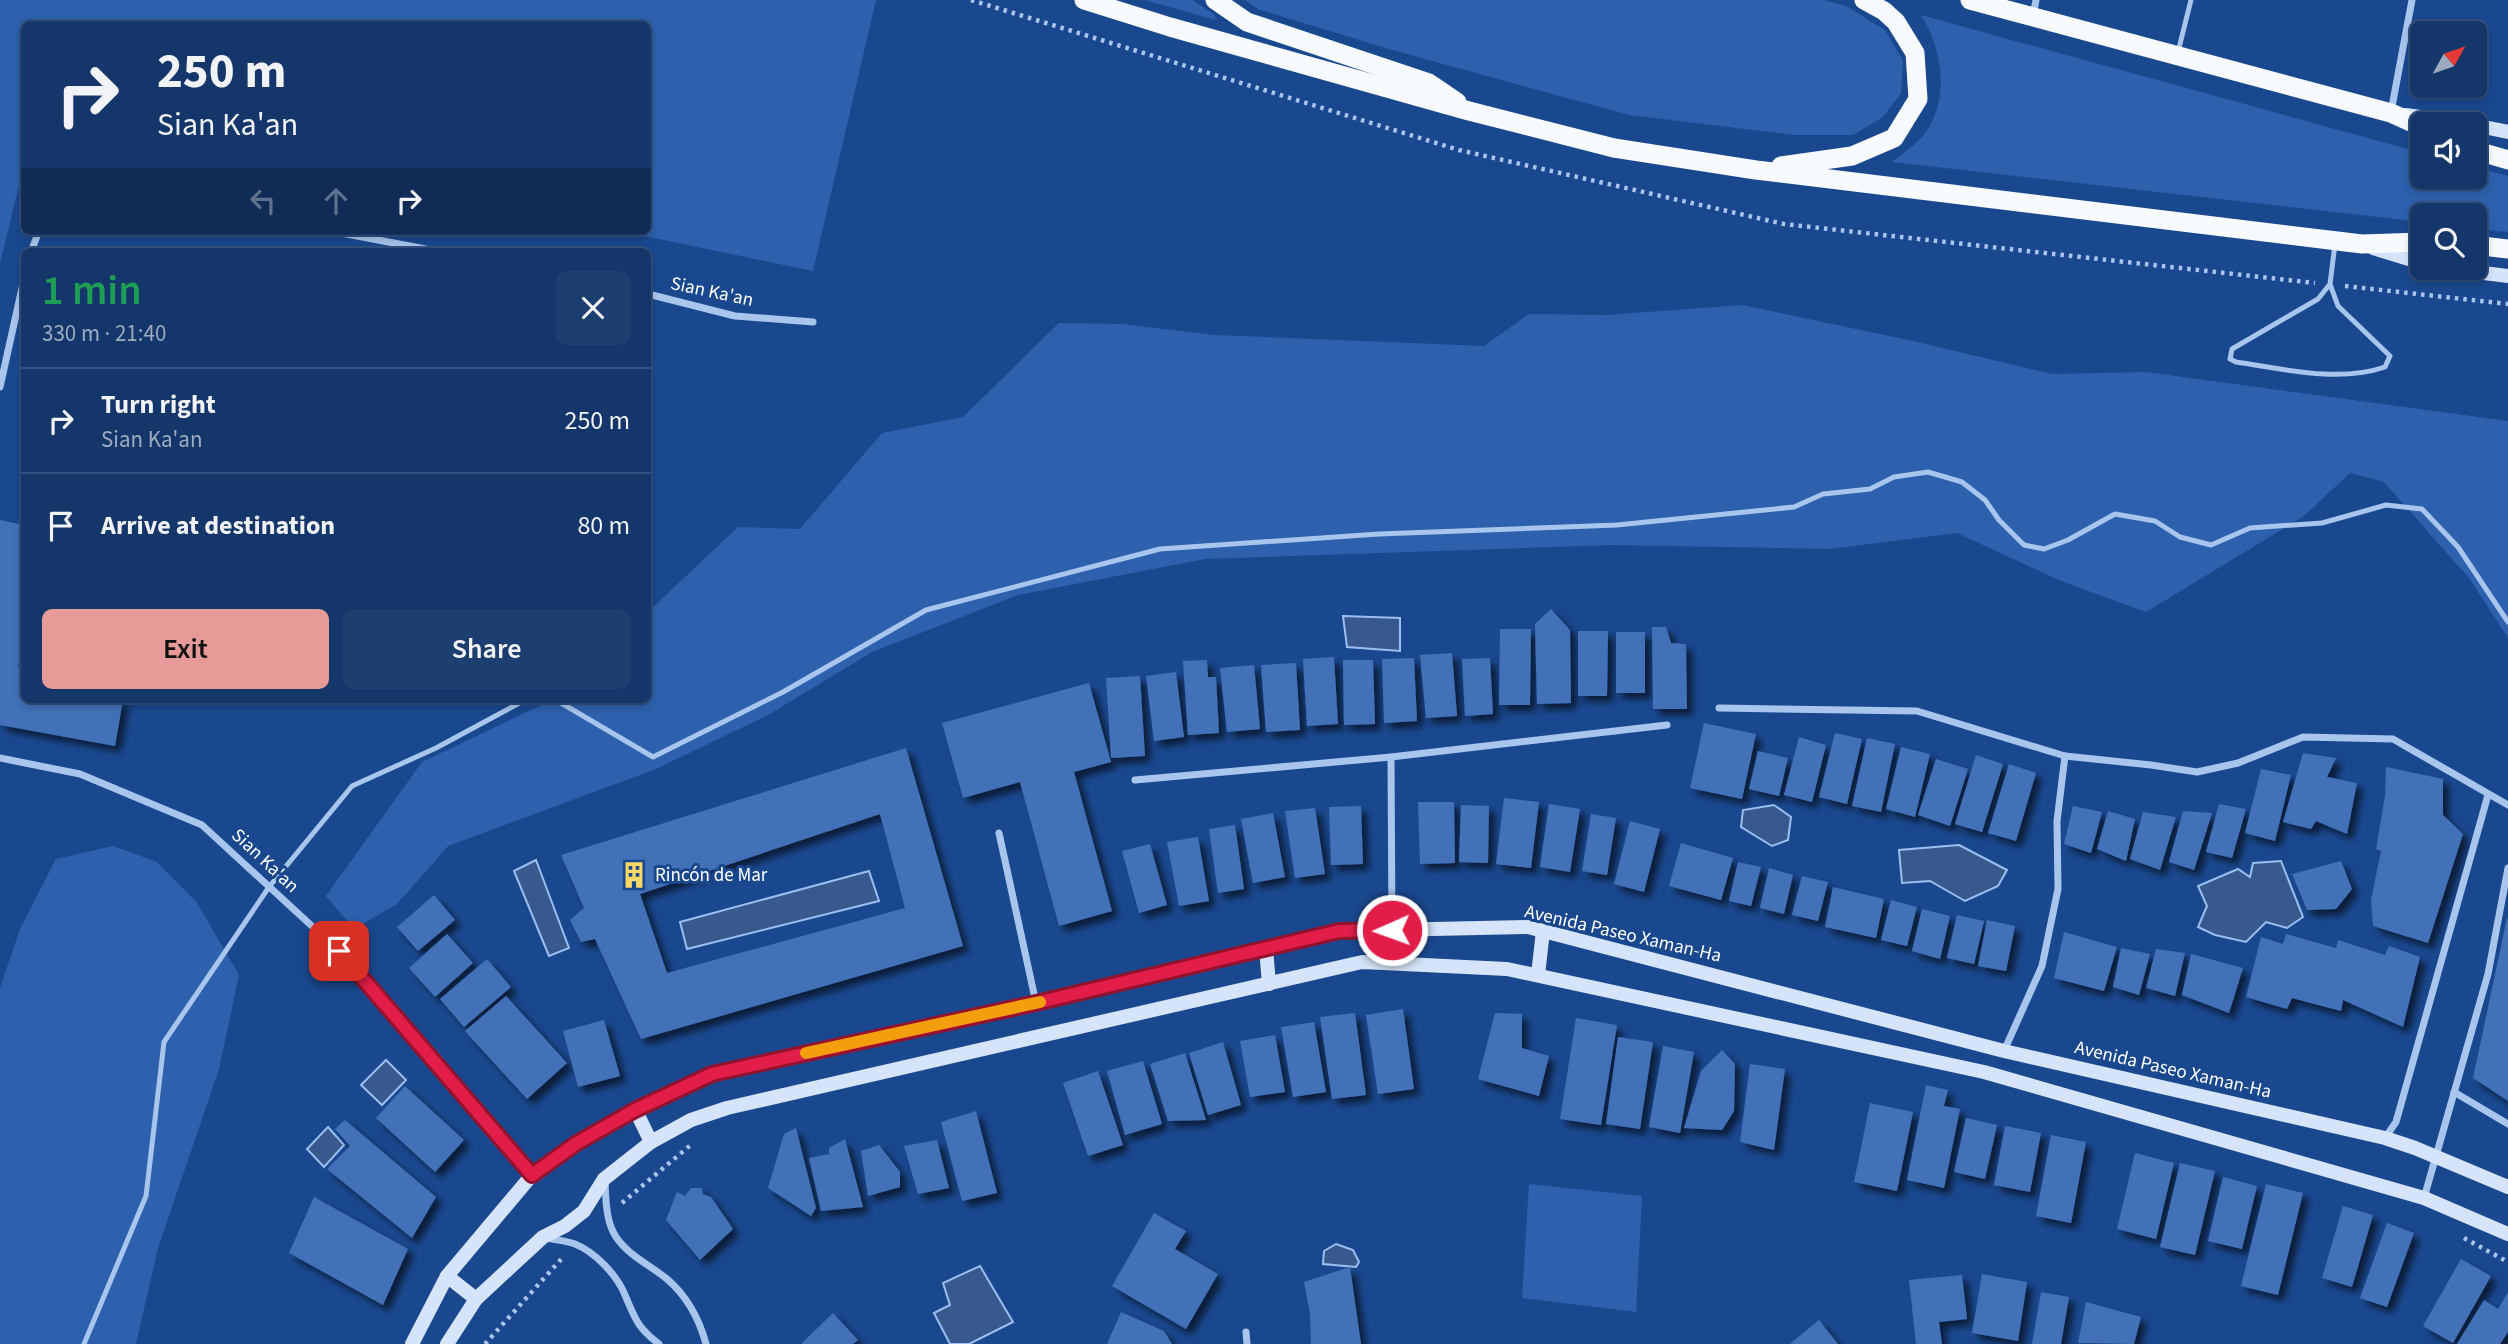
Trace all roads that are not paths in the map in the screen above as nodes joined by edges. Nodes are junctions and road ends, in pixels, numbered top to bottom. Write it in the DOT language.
graph roads {
  1 [pos="1084,0"];
  2 [pos="1215,0"];
  3 [pos="1864,0"];
  4 [pos="1970,0"];
  5 [pos="2190,0"];
  6 [pos="2412,0"];
  7 [pos="2034,8"];
  8 [pos="2177,55"];
  9 [pos="1469,111"];
  10 [pos="2391,113"];
  11 [pos="2410,116"];
  12 [pos="2410,122"];
  13 [pos="2487,128"];
  14 [pos="2508,132"];
  15 [pos="2487,154"];
  16 [pos="2508,160"];
  17 [pos="1756,170"];
  18 [pos="352,235"];
  19 [pos="2335,241"];
  20 [pos="2410,242"];
  21 [pos="2362,244"];
  22 [pos="2487,247"];
  23 [pos="420,248"];
  24 [pos="2508,249"];
  25 [pos="2410,259"];
  26 [pos="2487,273"];
  27 [pos="2508,276"];
  28 [pos="2330,284"];
  29 [pos="21,292"];
  30 [pos="651,295"];
  31 [pos="813,322"];
  32 [pos="0,387"];
  33 [pos="2508,622"];
  34 [pos="519,703"];
  35 [pos="561,703"];
  36 [pos="1718,708"];
  37 [pos="1667,725"];
  38 [pos="2065,756"];
  39 [pos="1391,757"];
  40 [pos="0,758"];
  41 [pos="1136,780"];
  42 [pos="2488,795"];
  43 [pos="2508,805"];
  44 [pos="999,833"];
  45 [pos="2508,868"];
  46 [pos="269,887"];
  47 [pos="1392,930"];
  48 [pos="1544,931"];
  49 [pos="1266,949"];
  50 [pos="1538,975"];
  51 [pos="1269,984"];
  52 [pos="1036,1003"];
  53 [pos="2004,1051"];
  54 [pos="2454,1092"];
  55 [pos="635,1110"];
  56 [pos="2508,1124"];
  57 [pos="2385,1138"];
  58 [pos="651,1142"];
  59 [pos="2435,1157"];
  60 [pos="532,1175"];
  61 [pos="604,1179"];
  62 [pos="2508,1187"];
  63 [pos="2424,1198"];
  64 [pos="2508,1234"];
  65 [pos="543,1237"];
  66 [pos="447,1276"];
  67 [pos="476,1299"];
  68 [pos="1246,1332"];
  69 [pos="84,1344"];
  70 [pos="412,1344"];
  71 [pos="447,1344"];
  72 [pos="659,1344"];
  73 [pos="706,1344"];
  74 [pos="1247,1344"];
  1 -- 9 [label="highway"];
  2 -- 9 [label="highway"];
  3 -- 17 [label="highway"];
  4 -- 7 [label="highway"];
  5 -- 8 [label="lane"];
  6 -- 10 [label="street"];
  7 -- 8 [label="highway"];
  8 -- 10 [label="highway"];
  9 -- 17 [label="highway"];
  10 -- 11 [label="main road"];
  10 -- 12 [label="highway"];
  13 -- 14 [label="main road"];
  15 -- 16 [label="highway"];
  17 -- 19 [label="highway"];
  18 -- 23 [label="street"];
  19 -- 21 [label="highway"];
  19 -- 28 [label="lane"];
  20 -- 21 [label="highway"];
  21 -- 25 [label="main road"];
  22 -- 24 [label="highway"];
  26 -- 27 [label="main road"];
  28 -- 28 [label="lane"];
  29 -- 32 [label="street"];
  30 -- 31 [label="street, Sian Ka'an"];
  33 -- 35 [label="lane"];
  34 -- 46 [label="lane"];
  36 -- 38 [label="street"];
  37 -- 39 [label="street"];
  38 -- 42 [label="street"];
  38 -- 53 [label="street"];
  39 -- 41 [label="street"];
  39 -- 47 [label="street"];
  40 -- 46 [label="street, Sian Ka'an"];
  42 -- 43 [label="street"];
  42 -- 57 [label="street"];
  44 -- 52 [label="street"];
  45 -- 54 [label="street"];
  46 -- 60 [label="street, Sian Ka'an"];
  46 -- 69 [label="lane"];
  47 -- 48 [label="main road, Avenida Paseo Xaman-Ha"];
  47 -- 49 [label="main road, Avenida Paseo Xaman-Ha"];
  48 -- 50 [label="main road"];
  48 -- 53 [label="main road, Avenida Paseo Xaman-Ha"];
  49 -- 51 [label="main road"];
  49 -- 52 [label="main road, Avenida Paseo Xaman-Ha"];
  50 -- 51 [label="main road"];
  50 -- 63 [label="main road"];
  51 -- 58 [label="main road"];
  52 -- 55 [label="main road, Avenida Paseo Xaman-Ha"];
  53 -- 57 [label="main road, Avenida Paseo Xaman-Ha"];
  54 -- 56 [label="street"];
  54 -- 59 [label="street"];
  55 -- 58 [label="main road"];
  55 -- 60 [label="main road, Avenida Paseo Xaman-Ha"];
  57 -- 59 [label="main road, Avenida Paseo Xaman-Ha"];
  58 -- 61 [label="main road"];
  59 -- 62 [label="main road, Avenida Paseo Xaman-Ha"];
  59 -- 63 [label="street"];
  60 -- 66 [label="main road, Avenida Paseo Xaman-Ha"];
  61 -- 65 [label="main road"];
  61 -- 73 [label="street"];
  63 -- 64 [label="main road"];
  65 -- 67 [label="main road"];
  65 -- 72 [label="street"];
  66 -- 67 [label="main road"];
  66 -- 70 [label="main road, Avenida Paseo Xaman-Ha"];
  67 -- 71 [label="main road"];
  68 -- 74 [label="street"];
}
